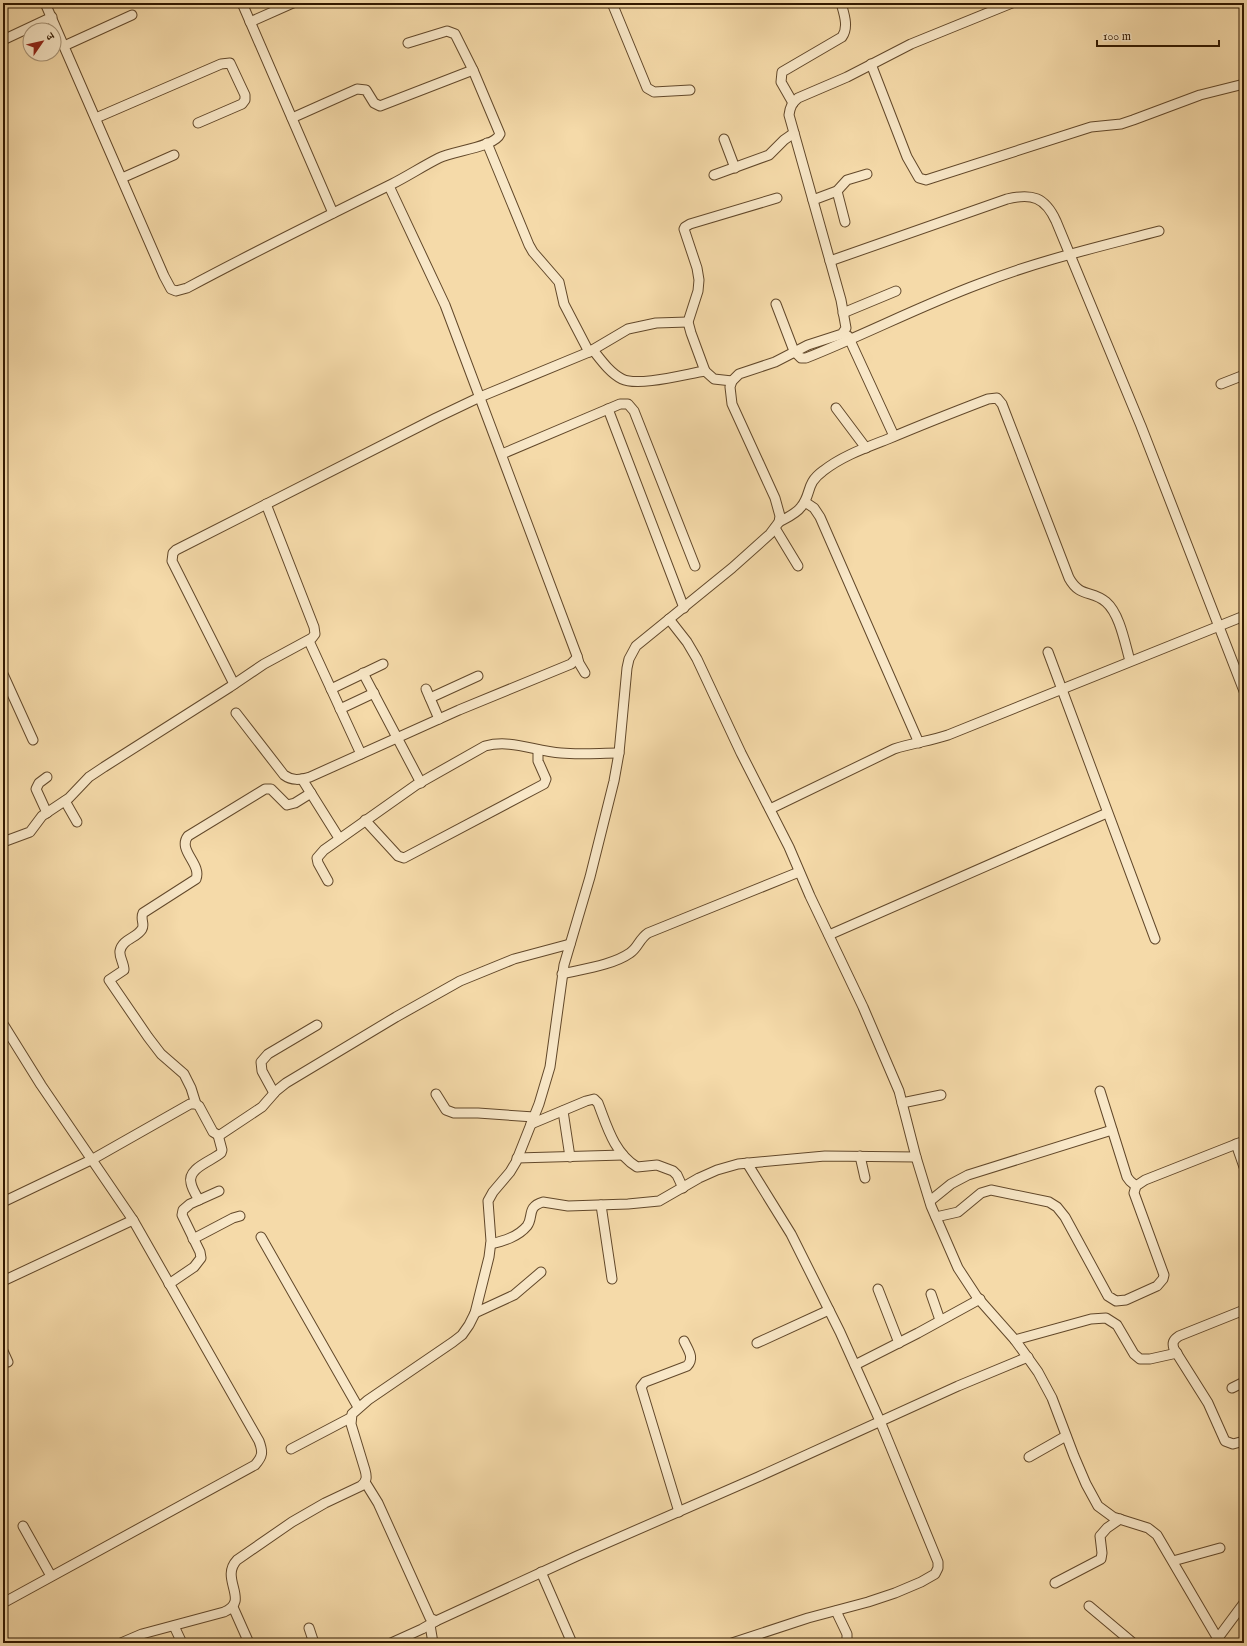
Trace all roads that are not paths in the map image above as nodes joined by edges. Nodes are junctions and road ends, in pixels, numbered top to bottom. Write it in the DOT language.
graph roads {
  1 [pos="242,3"];
  2 [pos="293,3"];
  3 [pos="612,3"];
  4 [pos="841,3"];
  5 [pos="1012,3"];
  6 [pos="1243,3"];
  7 [pos="47,4"];
  8 [pos="1244,6"];
  9 [pos="132,15"];
  10 [pos="52,17"];
  11 [pos="250,22"];
  12 [pos="3,40"];
  13 [pos="408,43"];
  14 [pos="64,46"];
  15 [pos="871,64"];
  16 [pos="473,70"];
  17 [pos="1244,84"];
  18 [pos="690,90"];
  19 [pos="793,103"];
  20 [pos="96,118"];
  21 [pos="292,118"];
  22 [pos="198,123"];
  23 [pos="794,133"];
  24 [pos="724,139"];
  25 [pos="487,144"];
  26 [pos="174,155"];
  27 [pos="734,168"];
  28 [pos="867,174"];
  29 [pos="714,175"];
  30 [pos="122,178"];
  31 [pos="389,186"];
  32 [pos="837,191"];
  33 [pos="777,198"];
  34 [pos="813,200"];
  35 [pos="333,213"];
  36 [pos="845,222"];
  37 [pos="1159,231"];
  38 [pos="1069,254"];
  39 [pos="830,261"];
  40 [pos="896,291"];
  41 [pos="776,304"];
  42 [pos="844,313"];
  43 [pos="688,322"];
  44 [pos="845,331"];
  45 [pos="850,340"];
  46 [pos="591,351"];
  47 [pos="794,351"];
  48 [pos="705,371"];
  49 [pos="1244,375"];
  50 [pos="732,382"];
  51 [pos="1221,384"];
  52 [pos="480,396"];
  53 [pos="836,408"];
  54 [pos="608,409"];
  55 [pos="894,436"];
  56 [pos="866,448"];
  57 [pos="502,454"];
  58 [pos="805,502"];
  59 [pos="266,504"];
  60 [pos="777,525"];
  61 [pos="695,566"];
  62 [pos="798,566"];
  63 [pos="684,608"];
  64 [pos="1244,616"];
  65 [pos="669,619"];
  66 [pos="1219,626"];
  67 [pos="309,641"];
  68 [pos="1048,652"];
  69 [pos="577,656"];
  70 [pos="1130,661"];
  71 [pos="383,664"];
  72 [pos="363,673"];
  73 [pos="585,673"];
  74 [pos="3,674"];
  75 [pos="478,676"];
  76 [pos="234,684"];
  77 [pos="331,689"];
  78 [pos="1061,689"];
  79 [pos="1244,691"];
  80 [pos="374,693"];
  81 [pos="340,709"];
  82 [pos="236,713"];
  83 [pos="439,719"];
  84 [pos="396,738"];
  85 [pos="33,740"];
  86 [pos="919,743"];
  87 [pos="538,750"];
  88 [pos="619,753"];
  89 [pos="361,754"];
  90 [pos="47,777"];
  91 [pos="302,779"];
  92 [pos="421,783"];
  93 [pos="311,793"];
  94 [pos="65,801"];
  95 [pos="770,809"];
  96 [pos="48,812"];
  97 [pos="1107,813"];
  98 [pos="365,820"];
  99 [pos="77,822"];
  100 [pos="340,838"];
  101 [pos="3,842"];
  102 [pos="799,872"];
  103 [pos="328,882"];
  104 [pos="829,935"];
  105 [pos="1155,939"];
  106 [pos="570,944"];
  107 [pos="562,974"];
  108 [pos="3,1024"];
  109 [pos="317,1025"];
  110 [pos="1100,1092"];
  111 [pos="274,1093"];
  112 [pos="436,1094"];
  113 [pos="941,1095"];
  114 [pos="902,1103"];
  115 [pos="196,1104"];
  116 [pos="563,1111"];
  117 [pos="532,1120"];
  118 [pos="1112,1130"];
  119 [pos="218,1135"];
  120 [pos="1240,1142"];
  121 [pos="623,1155"];
  122 [pos="860,1156"];
  123 [pos="570,1157"];
  124 [pos="916,1157"];
  125 [pos="517,1158"];
  126 [pos="93,1159"];
  127 [pos="747,1163"];
  128 [pos="1244,1167"];
  129 [pos="865,1178"];
  130 [pos="1136,1186"];
  131 [pos="683,1188"];
  132 [pos="219,1192"];
  133 [pos="199,1200"];
  134 [pos="930,1201"];
  135 [pos="3,1202"];
  136 [pos="601,1205"];
  137 [pos="240,1216"];
  138 [pos="936,1217"];
  139 [pos="133,1220"];
  140 [pos="262,1237"];
  141 [pos="193,1239"];
  142 [pos="491,1244"];
  143 [pos="541,1272"];
  144 [pos="612,1279"];
  145 [pos="3,1281"];
  146 [pos="169,1284"];
  147 [pos="878,1289"];
  148 [pos="931,1294"];
  149 [pos="980,1299"];
  150 [pos="829,1310"];
  151 [pos="1244,1310"];
  152 [pos="475,1313"];
  153 [pos="940,1320"];
  154 [pos="1015,1340"];
  155 [pos="684,1341"];
  156 [pos="756,1343"];
  157 [pos="899,1343"];
  158 [pos="3,1351"];
  159 [pos="1177,1353"];
  160 [pos="1028,1357"];
  161 [pos="8,1362"];
  162 [pos="855,1365"];
  163 [pos="1244,1382"];
  164 [pos="1232,1388"];
  165 [pos="358,1407"];
  166 [pos="350,1418"];
  167 [pos="880,1421"];
  168 [pos="1066,1436"];
  169 [pos="1244,1441"];
  170 [pos="291,1449"];
  171 [pos="1029,1457"];
  172 [pos="365,1482"];
  173 [pos="680,1512"];
  174 [pos="1120,1519"];
  175 [pos="23,1526"];
  176 [pos="1220,1548"];
  177 [pos="1173,1561"];
  178 [pos="541,1572"];
  179 [pos="51,1576"];
  180 [pos="1055,1583"];
  181 [pos="3,1603"];
  182 [pos="1244,1603"];
  183 [pos="1089,1606"];
  184 [pos="233,1607"];
  185 [pos="836,1610"];
  186 [pos="433,1623"];
  187 [pos="174,1626"];
  188 [pos="309,1628"];
  189 [pos="1216,1641"];
  190 [pos="121,1643"];
  191 [pos="182,1643"];
  192 [pos="249,1643"];
  193 [pos="314,1643"];
  194 [pos="391,1643"];
  195 [pos="433,1643"];
  196 [pos="572,1643"];
  197 [pos="732,1643"];
  198 [pos="844,1643"];
  199 [pos="1134,1643"];
  1 -- 11 [label="street"];
  2 -- 11 [label="street"];
  3 -- 18 [label="street"];
  4 -- 19 [label="street"];
  5 -- 15 [label="street"];
  6 -- 8 [label="street"];
  7 -- 10 [label="street"];
  9 -- 14 [label="street"];
  10 -- 12 [label="street"];
  10 -- 14 [label="street"];
  11 -- 21 [label="street"];
  13 -- 16 [label="street"];
  14 -- 20 [label="street"];
  15 -- 17 [label="street"];
  15 -- 19 [label="street"];
  16 -- 21 [label="street"];
  16 -- 25 [label="street"];
  19 -- 23 [label="street"];
  20 -- 22 [label="street"];
  20 -- 30 [label="street"];
  21 -- 35 [label="street"];
  23 -- 27 [label="street"];
  23 -- 34 [label="street"];
  24 -- 27 [label="street"];
  25 -- 31 [label="street"];
  25 -- 46 [label="street"];
  26 -- 30 [label="street"];
  27 -- 29 [label="street"];
  28 -- 32 [label="street"];
  30 -- 35 [label="street"];
  31 -- 35 [label="street"];
  31 -- 52 [label="street"];
  32 -- 34 [label="street"];
  32 -- 36 [label="street"];
  33 -- 43 [label="street"];
  34 -- 39 [label="street"];
  37 -- 38 [label="street"];
  38 -- 39 [label="street"];
  38 -- 45 [label="street"];
  38 -- 66 [label="street"];
  39 -- 42 [label="street"];
  40 -- 42 [label="street"];
  41 -- 47 [label="street"];
  42 -- 44 [label="street"];
  43 -- 46 [label="street"];
  43 -- 48 [label="street"];
  44 -- 45 [label="street"];
  44 -- 47 [label="street"];
  45 -- 47 [label="street"];
  45 -- 55 [label="street"];
  46 -- 48 [label="street"];
  46 -- 52 [label="street"];
  47 -- 50 [label="street"];
  48 -- 50 [label="street"];
  49 -- 51 [label="street"];
  50 -- 60 [label="street"];
  52 -- 57 [label="street"];
  52 -- 59 [label="street"];
  53 -- 56 [label="street"];
  54 -- 57 [label="street"];
  54 -- 61 [label="street"];
  54 -- 63 [label="street"];
  55 -- 56 [label="street"];
  55 -- 70 [label="street"];
  56 -- 58 [label="street"];
  57 -- 69 [label="street"];
  58 -- 60 [label="street"];
  58 -- 86 [label="street"];
  59 -- 67 [label="street"];
  59 -- 76 [label="street"];
  60 -- 62 [label="street"];
  60 -- 63 [label="street"];
  63 -- 65 [label="street"];
  64 -- 66 [label="street"];
  65 -- 88 [label="street"];
  65 -- 95 [label="street"];
  66 -- 70 [label="street"];
  66 -- 79 [label="street"];
  67 -- 76 [label="street"];
  67 -- 77 [label="street"];
  68 -- 78 [label="street"];
  69 -- 73 [label="street"];
  69 -- 83 [label="street"];
  70 -- 78 [label="street"];
  71 -- 72 [label="street"];
  72 -- 77 [label="street"];
  72 -- 80 [label="street"];
  74 -- 85 [label="street"];
  75 -- 83 [label="street"];
  76 -- 94 [label="street"];
  77 -- 81 [label="street"];
  78 -- 86 [label="street"];
  78 -- 97 [label="street"];
  80 -- 81 [label="street"];
  80 -- 84 [label="street"];
  81 -- 89 [label="street"];
  82 -- 91 [label="street"];
  83 -- 84 [label="street"];
  84 -- 89 [label="street"];
  84 -- 92 [label="street"];
  86 -- 95 [label="street"];
  87 -- 88 [label="street"];
  87 -- 92 [label="street"];
  87 -- 98 [label="street"];
  88 -- 106 [label="street"];
  89 -- 91 [label="street"];
  90 -- 96 [label="street"];
  91 -- 93 [label="street"];
  92 -- 98 [label="street"];
  93 -- 100 [label="street"];
  93 -- 115 [label="street"];
  94 -- 96 [label="street"];
  94 -- 99 [label="street"];
  95 -- 102 [label="street"];
  96 -- 101 [label="street"];
  97 -- 104 [label="street"];
  97 -- 105 [label="street"];
  98 -- 100 [label="street"];
  100 -- 103 [label="street"];
  102 -- 104 [label="street"];
  102 -- 107 [label="street"];
  104 -- 114 [label="street"];
  106 -- 107 [label="street"];
  106 -- 111 [label="street"];
  107 -- 117 [label="street"];
  108 -- 126 [label="street"];
  109 -- 111 [label="street"];
  110 -- 118 [label="street"];
  111 -- 119 [label="street"];
  112 -- 117 [label="street"];
  113 -- 114 [label="street"];
  114 -- 124 [label="street"];
  115 -- 119 [label="street"];
  115 -- 126 [label="street"];
  116 -- 117 [label="street"];
  116 -- 121 [label="street"];
  116 -- 123 [label="street"];
  117 -- 125 [label="street"];
  118 -- 130 [label="street"];
  118 -- 134 [label="street"];
  119 -- 133 [label="street"];
  120 -- 128 [label="street"];
  120 -- 130 [label="street"];
  121 -- 123 [label="street"];
  121 -- 131 [label="street"];
  122 -- 124 [label="street"];
  122 -- 127 [label="street"];
  122 -- 129 [label="street"];
  123 -- 125 [label="street"];
  124 -- 134 [label="street"];
  125 -- 142 [label="street"];
  126 -- 135 [label="street"];
  126 -- 139 [label="street"];
  127 -- 131 [label="street"];
  127 -- 150 [label="street"];
  130 -- 138 [label="street"];
  131 -- 136 [label="street"];
  132 -- 133 [label="street"];
  133 -- 141 [label="street"];
  134 -- 138 [label="street"];
  136 -- 142 [label="street"];
  136 -- 144 [label="street"];
  137 -- 141 [label="street"];
  138 -- 149 [label="street"];
  139 -- 145 [label="street"];
  139 -- 146 [label="street"];
  140 -- 165 [label="street"];
  141 -- 146 [label="street"];
  142 -- 152 [label="street"];
  143 -- 152 [label="street"];
  146 -- 179 [label="street"];
  147 -- 157 [label="street"];
  148 -- 153 [label="street"];
  149 -- 153 [label="street"];
  149 -- 154 [label="street"];
  150 -- 156 [label="street"];
  150 -- 162 [label="street"];
  151 -- 159 [label="street"];
  152 -- 165 [label="street"];
  153 -- 157 [label="street"];
  154 -- 159 [label="street"];
  154 -- 160 [label="street"];
  155 -- 173 [label="street"];
  157 -- 162 [label="street"];
  158 -- 161 [label="street"];
  159 -- 169 [label="street"];
  160 -- 167 [label="street"];
  160 -- 168 [label="street"];
  162 -- 167 [label="street"];
  163 -- 164 [label="street"];
  165 -- 166 [label="street"];
  166 -- 170 [label="street"];
  166 -- 172 [label="street"];
  167 -- 173 [label="street"];
  167 -- 185 [label="street"];
  168 -- 171 [label="street"];
  168 -- 174 [label="street"];
  172 -- 184 [label="street"];
  172 -- 186 [label="street"];
  173 -- 178 [label="street"];
  174 -- 177 [label="street"];
  174 -- 180 [label="street"];
  175 -- 179 [label="street"];
  176 -- 177 [label="street"];
  177 -- 189 [label="street"];
  178 -- 186 [label="street"];
  178 -- 196 [label="street"];
  179 -- 181 [label="street"];
  182 -- 189 [label="street"];
  183 -- 199 [label="street"];
  184 -- 187 [label="street"];
  184 -- 192 [label="street"];
  185 -- 197 [label="street"];
  185 -- 198 [label="street"];
  186 -- 194 [label="street"];
  186 -- 195 [label="street"];
  187 -- 190 [label="street"];
  187 -- 191 [label="street"];
  188 -- 193 [label="street"];
}
